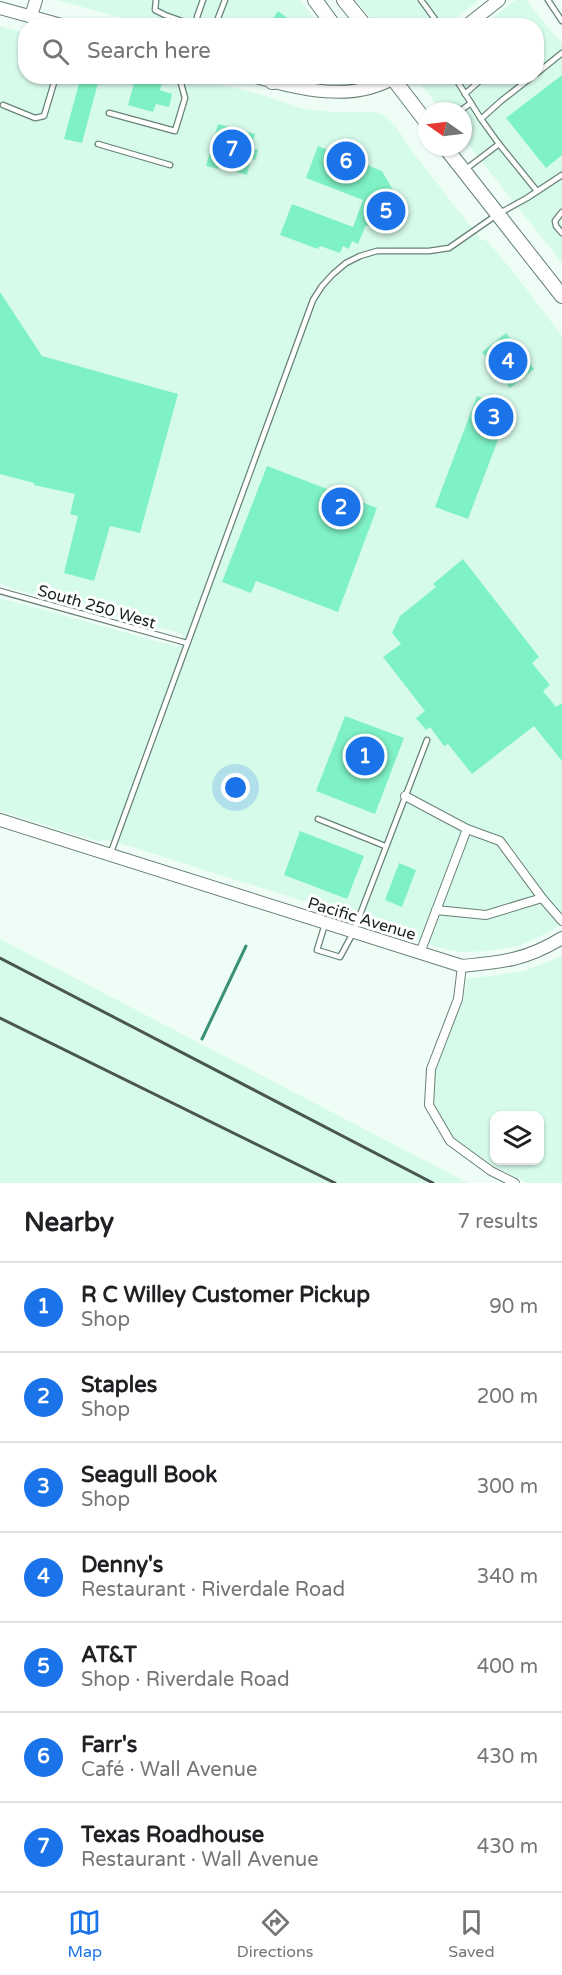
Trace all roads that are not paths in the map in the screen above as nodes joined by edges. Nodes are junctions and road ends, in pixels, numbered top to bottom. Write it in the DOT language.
graph roads {
  1 [pos="36,0"];
  2 [pos="156,0"];
  3 [pos="203,0"];
  4 [pos="225,0"];
  5 [pos="315,0"];
  6 [pos="345,0"];
  7 [pos="421,0"];
  8 [pos="499,0"];
  9 [pos="548,0"];
  10 [pos="0,8"];
  11 [pos="31,16"];
  12 [pos="37,18"];
  13 [pos="174,18"];
  14 [pos="197,18"];
  15 [pos="218,18"];
  16 [pos="329,18"];
  17 [pos="359,18"];
  18 [pos="434,18"];
  19 [pos="476,18"];
  20 [pos="562,21"];
  21 [pos="562,53"];
  22 [pos="544,68"];
  23 [pos="54,84"];
  24 [pos="181,84"];
  25 [pos="283,84"];
  26 [pos="380,84"];
  27 [pos="396,84"];
  28 [pos="459,84"];
  29 [pos="476,84"];
  30 [pos="523,84"];
  31 [pos="465,94"];
  32 [pos="470,102"];
  33 [pos="3,105"];
  34 [pos="472,105"];
  35 [pos="418,112"];
  36 [pos="109,113"];
  37 [pos="481,119"];
  38 [pos="98,144"];
  39 [pos="499,144"];
  40 [pos="452,156"];
  41 [pos="170,165"];
  42 [pos="464,171"];
  43 [pos="562,175"];
  44 [pos="537,191"];
  45 [pos="562,212"];
  46 [pos="498,214"];
  47 [pos="562,233"];
  48 [pos="562,296"];
  49 [pos="0,591"];
  50 [pos="187,643"];
  51 [pos="427,740"];
  52 [pos="405,796"];
  53 [pos="318,819"];
  54 [pos="0,820"];
  55 [pos="467,829"];
  56 [pos="385,846"];
  57 [pos="110,855"];
  58 [pos="542,898"];
  59 [pos="436,910"];
  60 [pos="562,921"];
  61 [pos="326,924"];
  62 [pos="353,933"];
  63 [pos="562,938"];
  64 [pos="420,953"];
  65 [pos="462,966"];
  66 [pos="515,1183"];
  1 -- 11 [label="street"];
  2 -- 13 [label="lane"];
  3 -- 14 [label="lane"];
  4 -- 15 [label="lane"];
  5 -- 16 [label="main road"];
  6 -- 17 [label="main road"];
  7 -- 18 [label="lane"];
  8 -- 19 [label="street"];
  9 -- 20 [label="lane"];
  10 -- 11 [label="street"];
  11 -- 12 [label="street"];
  21 -- 22 [label="lane"];
  23 -- 33 [label="lane"];
  24 -- 36 [label="lane"];
  25 -- 26 [label="street"];
  27 -- 35 [label="main road"];
  28 -- 31 [label="lane"];
  29 -- 31 [label="lane"];
  30 -- 37 [label="lane"];
  31 -- 32 [label="lane"];
  34 -- 37 [label="lane"];
  37 -- 39 [label="lane"];
  38 -- 41 [label="lane"];
  39 -- 42 [label="lane"];
  39 -- 44 [label="lane"];
  40 -- 42 [label="main road"];
  42 -- 46 [label="main road"];
  43 -- 44 [label="lane"];
  44 -- 46 [label="lane"];
  45 -- 47 [label="lane"];
  46 -- 48 [label="main road"];
  46 -- 50 [label="lane"];
  49 -- 50 [label="lane, South 250 West"];
  50 -- 57 [label="lane"];
  51 -- 52 [label="lane"];
  52 -- 55 [label="street"];
  52 -- 56 [label="lane"];
  53 -- 56 [label="lane"];
  54 -- 57 [label="street, Pacific Avenue"];
  55 -- 58 [label="street"];
  55 -- 59 [label="street"];
  56 -- 62 [label="lane"];
  57 -- 61 [label="street, Pacific Avenue"];
  58 -- 59 [label="street"];
  58 -- 60 [label="street"];
  59 -- 64 [label="street"];
  61 -- 62 [label="street, Pacific Avenue"];
  61 -- 62 [label="lane"];
  62 -- 64 [label="street, Pacific Avenue"];
  63 -- 65 [label="street"];
  64 -- 65 [label="street, Pacific Avenue"];
  65 -- 66 [label="street"];
}
